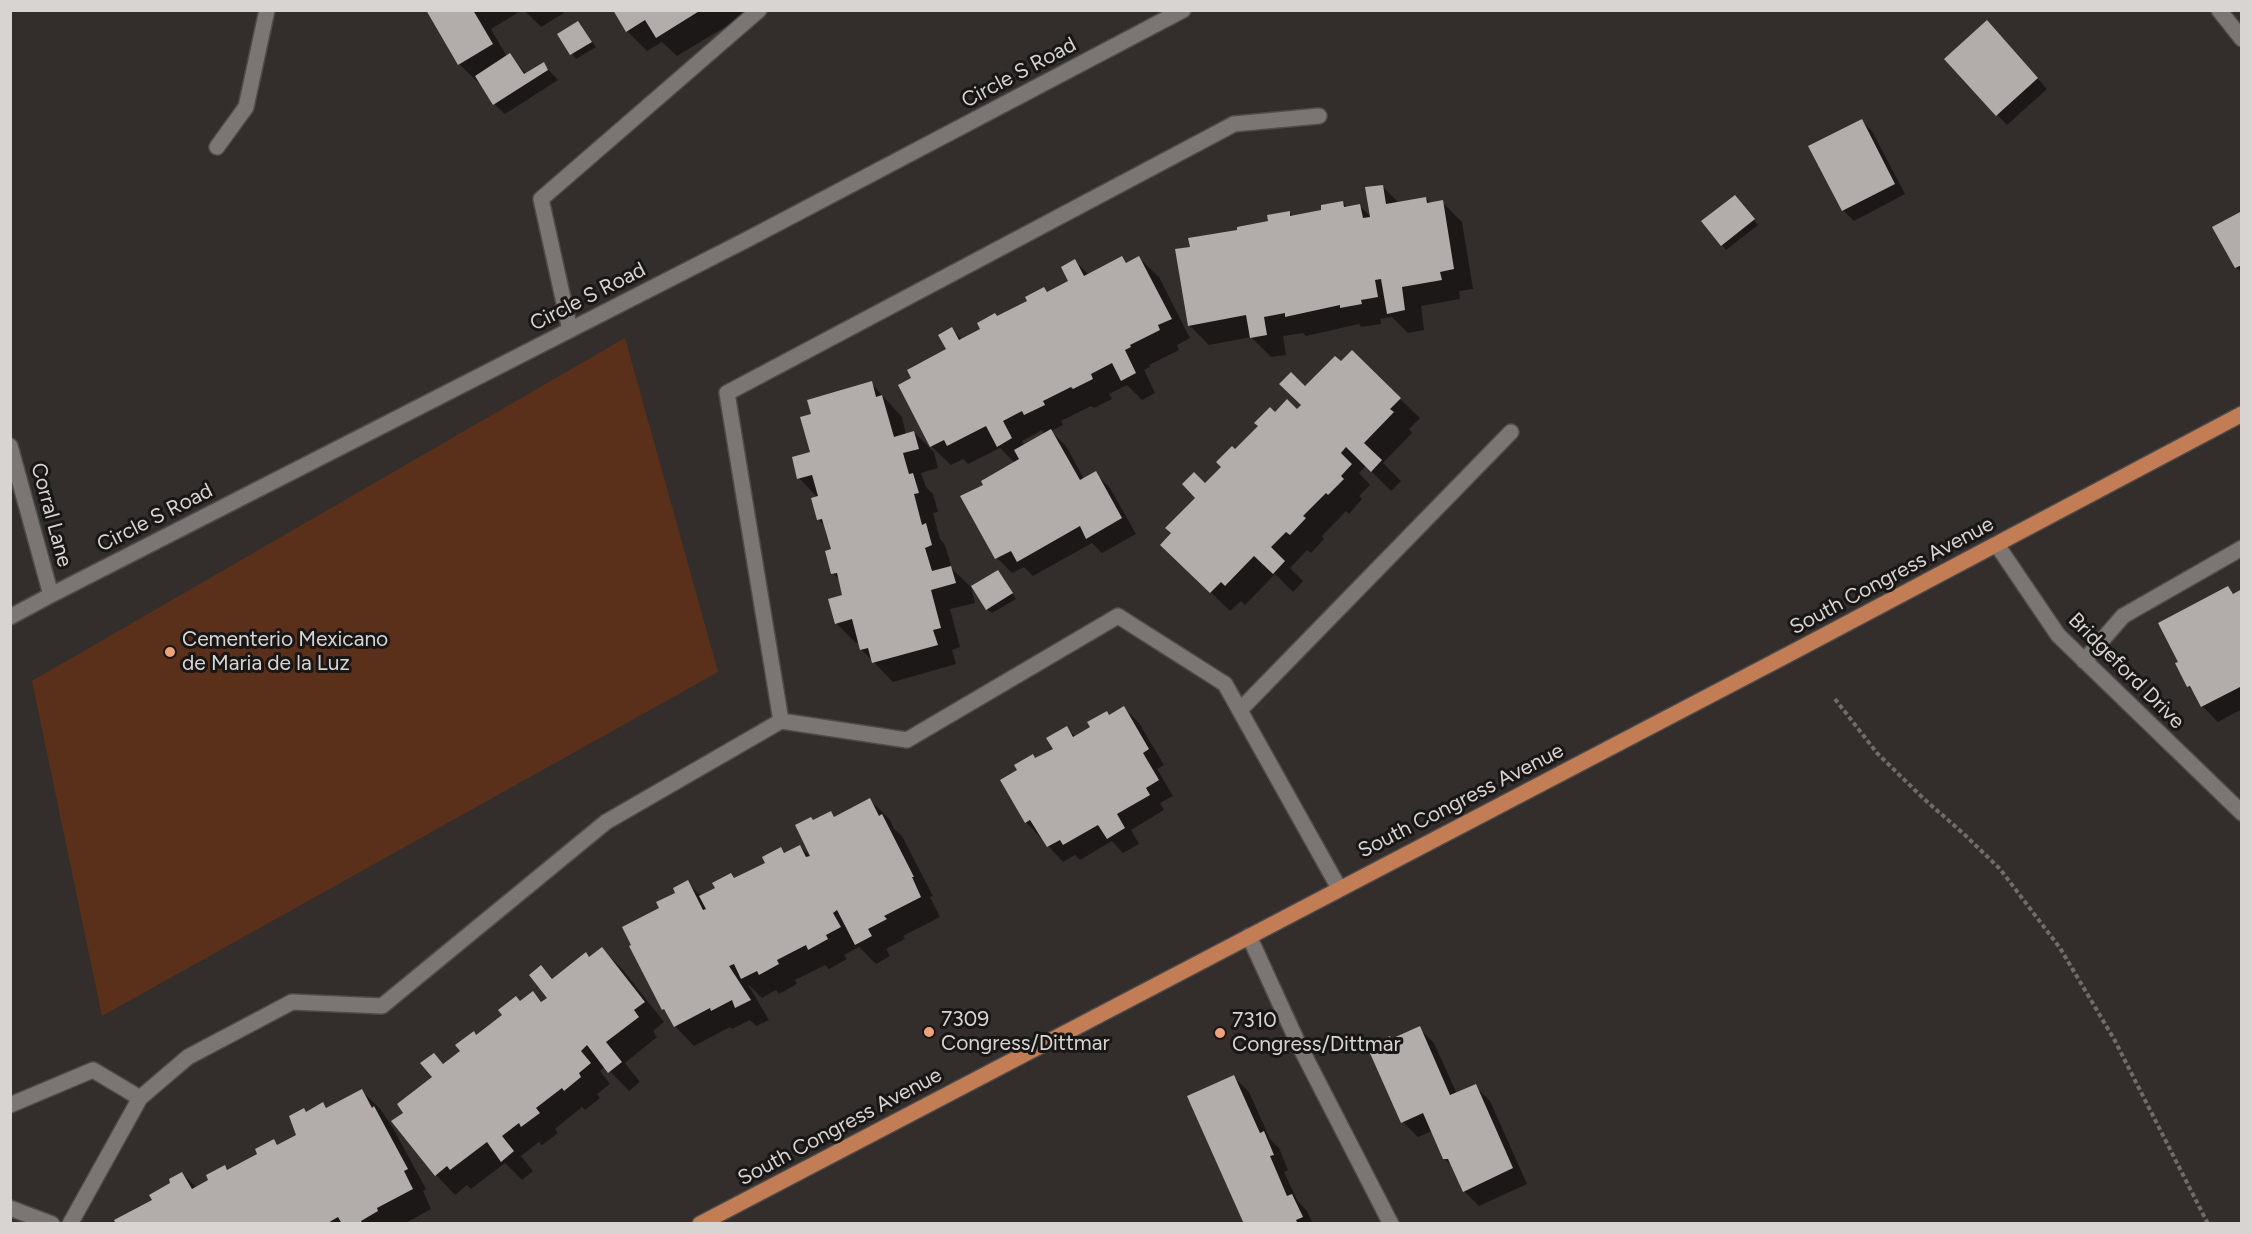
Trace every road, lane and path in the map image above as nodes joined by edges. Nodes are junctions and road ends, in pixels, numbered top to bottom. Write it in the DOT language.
graph roads {
  1 [pos="267,10"];
  2 [pos="759,10"];
  3 [pos="1183,10"];
  4 [pos="2219,10"];
  5 [pos="2241,39"];
  6 [pos="1319,116"];
  7 [pos="217,147"];
  8 [pos="570,330"];
  9 [pos="2241,414"];
  10 [pos="1511,432"];
  11 [pos="10,446"];
  12 [pos="1997,544"];
  13 [pos="2241,548"];
  14 [pos="51,595"];
  15 [pos="10,617"];
  16 [pos="2084,661"];
  17 [pos="1835,699"];
  18 [pos="1240,710"];
  19 [pos="781,721"];
  20 [pos="2241,813"];
  21 [pos="1339,888"];
  22 [pos="1250,936"];
  23 [pos="140,1098"];
  24 [pos="10,1105"];
  25 [pos="10,1208"];
  26 [pos="52,1224"];
  27 [pos="70,1224"];
  28 [pos="700,1224"];
  29 [pos="1391,1224"];
  30 [pos="2208,1224"];
  1 -- 7 [label="street"];
  2 -- 8 [label="street"];
  3 -- 8 [label="street, Circle S Road"];
  4 -- 5 [label="street"];
  6 -- 19 [label="street"];
  8 -- 14 [label="street, Circle S Road"];
  9 -- 12 [label="main road, South Congress Avenue"];
  10 -- 18 [label="street"];
  11 -- 14 [label="street, Corral Lane"];
  12 -- 16 [label="street, Bridgeford Drive"];
  12 -- 21 [label="main road, South Congress Avenue"];
  13 -- 16 [label="street"];
  14 -- 15 [label="street, Circle S Road"];
  16 -- 20 [label="street, Bridgeford Drive"];
  17 -- 30 [label="path"];
  18 -- 19 [label="street"];
  18 -- 21 [label="street"];
  19 -- 23 [label="street"];
  21 -- 22 [label="main road, South Congress Avenue"];
  22 -- 28 [label="main road, South Congress Avenue"];
  22 -- 29 [label="street"];
  23 -- 24 [label="street"];
  23 -- 27 [label="street"];
  25 -- 26 [label="street"];
}
